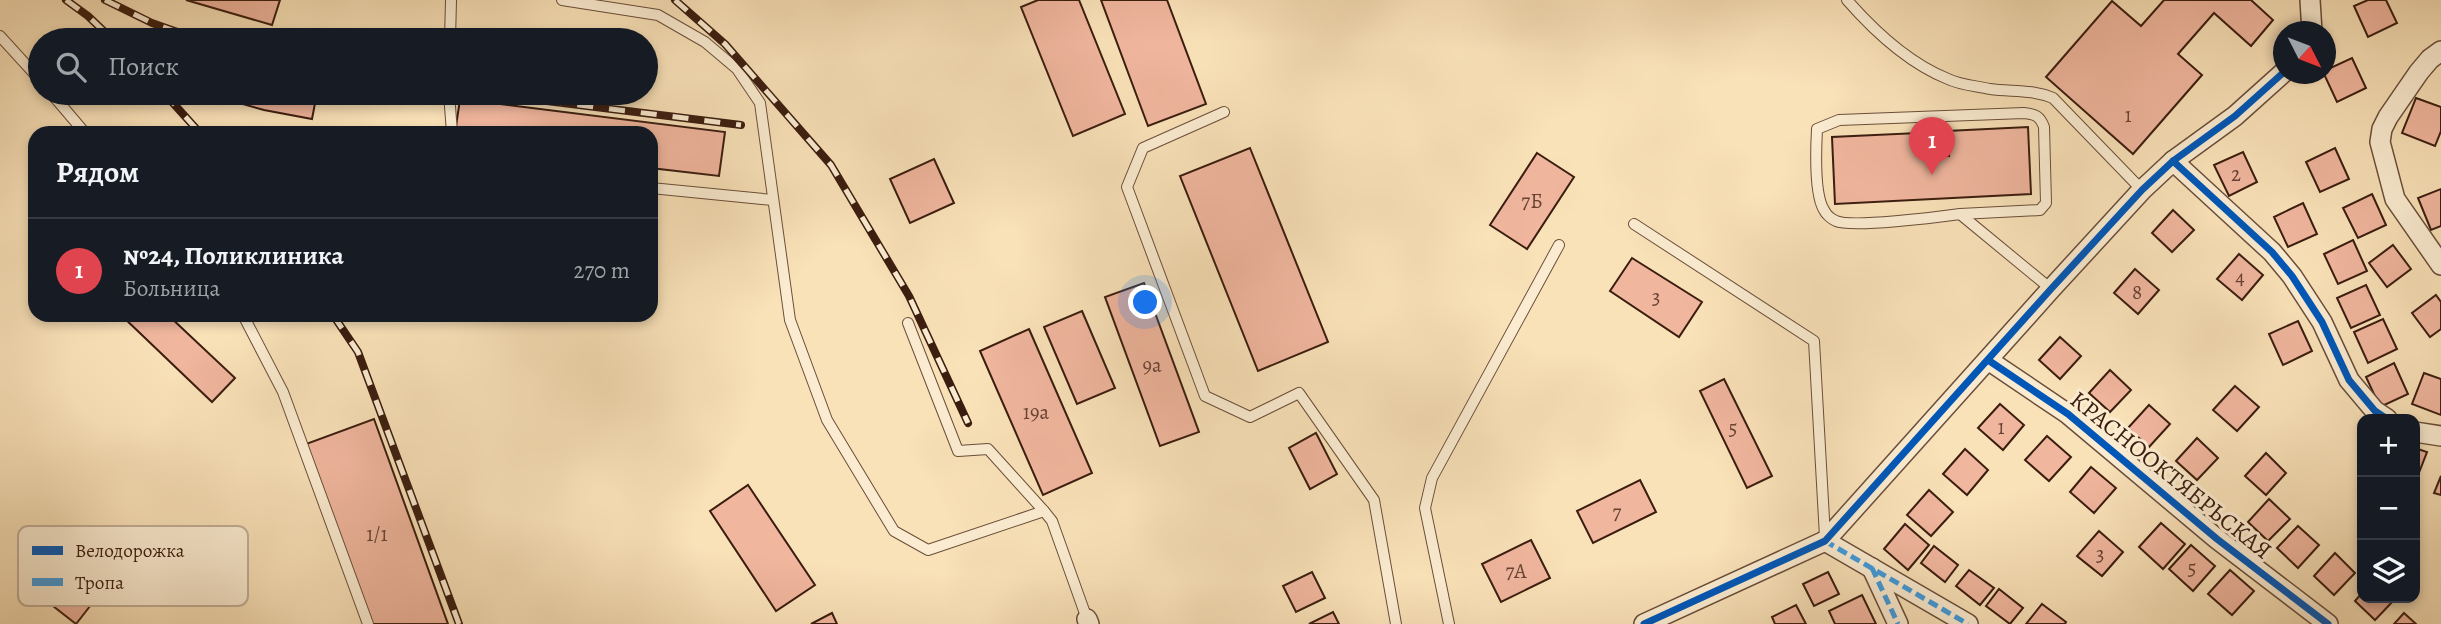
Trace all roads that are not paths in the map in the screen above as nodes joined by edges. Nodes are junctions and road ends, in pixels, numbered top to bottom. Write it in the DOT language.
graph roads {
  1 [pos="452,0"];
  2 [pos="562,0"];
  3 [pos="1847,0"];
  4 [pos="2310,0"];
  5 [pos="2311,21"];
  6 [pos="451,28"];
  7 [pos="0,36"];
  8 [pos="2441,51"];
  9 [pos="28,67"];
  10 [pos="2273,82"];
  11 [pos="61,105"];
  12 [pos="450,105"];
  13 [pos="1224,112"];
  14 [pos="79,126"];
  15 [pos="451,126"];
  16 [pos="2174,161"];
  17 [pos="658,189"];
  18 [pos="2142,190"];
  19 [pos="774,200"];
  20 [pos="1960,214"];
  21 [pos="1634,224"];
  22 [pos="1559,245"];
  23 [pos="2441,265"];
  24 [pos="2051,289"];
  25 [pos="247,322"];
  26 [pos="908,323"];
  27 [pos="1988,360"];
  28 [pos="2380,414"];
  29 [pos="2420,433"];
  30 [pos="2441,436"];
  31 [pos="1044,511"];
  32 [pos="1825,541"];
  33 [pos="1872,568"];
  34 [pos="1088,621"];
  35 [pos="368,624"];
  36 [pos="1396,624"];
  37 [pos="1450,624"];
  38 [pos="1644,624"];
  39 [pos="1898,624"];
  40 [pos="1968,624"];
  41 [pos="2328,624"];
  1 -- 6 [label="lane"];
  2 -- 19 [label="lane"];
  3 -- 18 [label="lane"];
  4 -- 5 [label="street"];
  7 -- 9 [label="lane"];
  8 -- 23 [label="street"];
  10 -- 16 [label="street"];
  11 -- 14 [label="lane"];
  12 -- 15 [label="lane"];
  13 -- 36 [label="lane"];
  16 -- 18 [label="street"];
  16 -- 28 [label="street"];
  17 -- 19 [label="lane"];
  18 -- 24 [label="street"];
  19 -- 31 [label="lane"];
  20 -- 20 [label="lane"];
  20 -- 24 [label="lane"];
  21 -- 32 [label="lane"];
  22 -- 37 [label="lane"];
  24 -- 27 [label="street"];
  25 -- 35 [label="lane"];
  26 -- 31 [label="lane"];
  27 -- 32 [label="street"];
  27 -- 41 [label="street, КРАСНООКТЯБРЬСКАЯ"];
  29 -- 30 [label="street"];
  31 -- 34 [label="lane"];
  32 -- 33 [label="street"];
  32 -- 38 [label="street"];
  33 -- 39 [label="street"];
  33 -- 40 [label="street"];
}
